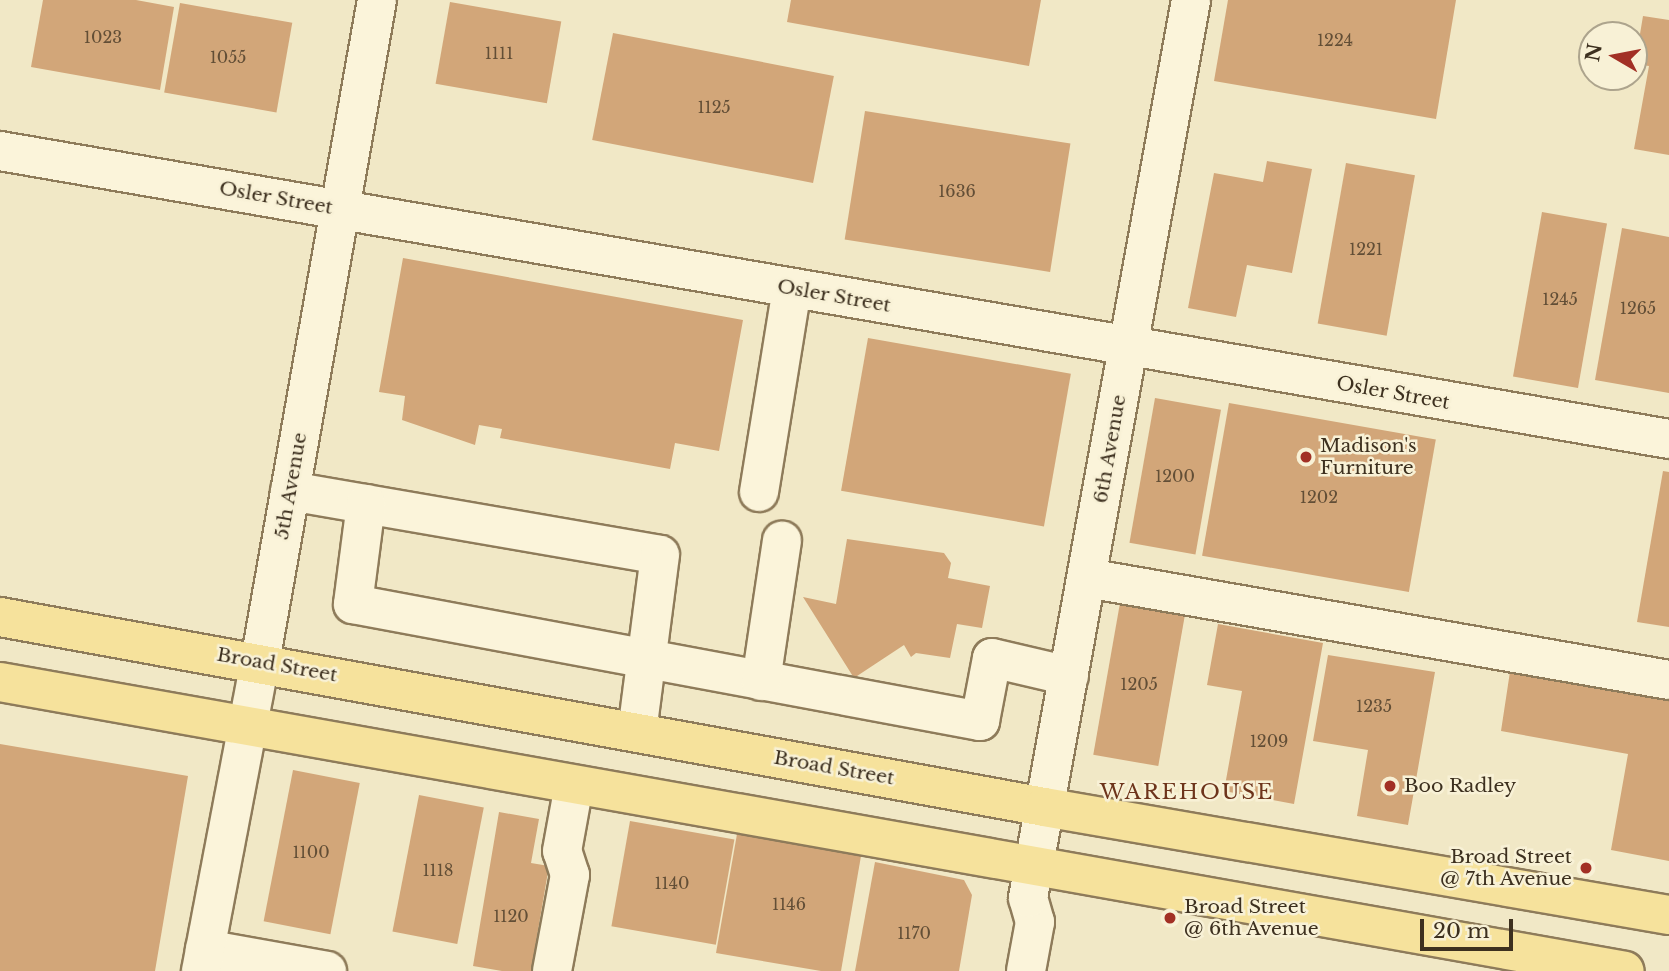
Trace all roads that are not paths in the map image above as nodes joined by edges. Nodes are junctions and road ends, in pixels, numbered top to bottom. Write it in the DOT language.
graph roads {
  1 [pos="377,0"];
  2 [pos="1191,0"];
  3 [pos="0,150"];
  4 [pos="341,209"];
  5 [pos="792,289"];
  6 [pos="1129,348"];
  7 [pos="1669,439"];
  8 [pos="290,491"];
  9 [pos="759,492"];
  10 [pos="366,504"];
  11 [pos="782,541"];
  12 [pos="1087,578"];
  13 [pos="0,617"];
  14 [pos="646,659"];
  15 [pos="260,662"];
  16 [pos="1069,676"];
  17 [pos="1669,680"];
  18 [pos="761,681"];
  19 [pos="0,682"];
  20 [pos="249,725"];
  21 [pos="637,732"];
  22 [pos="574,785"];
  23 [pos="1044,807"];
  24 [pos="1032,881"];
  25 [pos="1669,915"];
  26 [pos="203,960"];
  27 [pos="327,971"];
  28 [pos="552,971"];
  29 [pos="1004,971"];
  30 [pos="1026,971"];
  31 [pos="1625,971"];
  1 -- 4 [label="street, 5th Avenue"];
  2 -- 6 [label="street, 6th Avenue"];
  3 -- 4 [label="street, Osler Street"];
  4 -- 5 [label="street, Osler Street"];
  4 -- 8 [label="street, 5th Avenue"];
  5 -- 6 [label="street, Osler Street"];
  5 -- 9 [label="street"];
  6 -- 7 [label="street, Osler Street"];
  6 -- 12 [label="street, 6th Avenue"];
  8 -- 10 [label="street"];
  8 -- 15 [label="street, 5th Avenue"];
  10 -- 14 [label="street"];
  10 -- 14 [label="street"];
  11 -- 18 [label="street"];
  12 -- 16 [label="street, 6th Avenue"];
  12 -- 17 [label="street"];
  13 -- 15 [label="main road, Broad Street"];
  14 -- 18 [label="street"];
  14 -- 21 [label="street"];
  15 -- 20 [label="street, 5th Avenue"];
  15 -- 21 [label="main road, Broad Street"];
  16 -- 18 [label="street"];
  16 -- 23 [label="street, 6th Avenue"];
  19 -- 20 [label="main road"];
  20 -- 22 [label="main road"];
  20 -- 26 [label="street, 5th Avenue"];
  21 -- 23 [label="main road, Broad Street"];
  22 -- 24 [label="main road"];
  22 -- 28 [label="street"];
  23 -- 24 [label="street, 6th Avenue"];
  23 -- 25 [label="main road, Broad Street"];
  24 -- 29 [label="street, 6th Avenue"];
  24 -- 30 [label="street, 6th Avenue"];
  24 -- 31 [label="main road"];
  26 -- 27 [label="street"];
}
